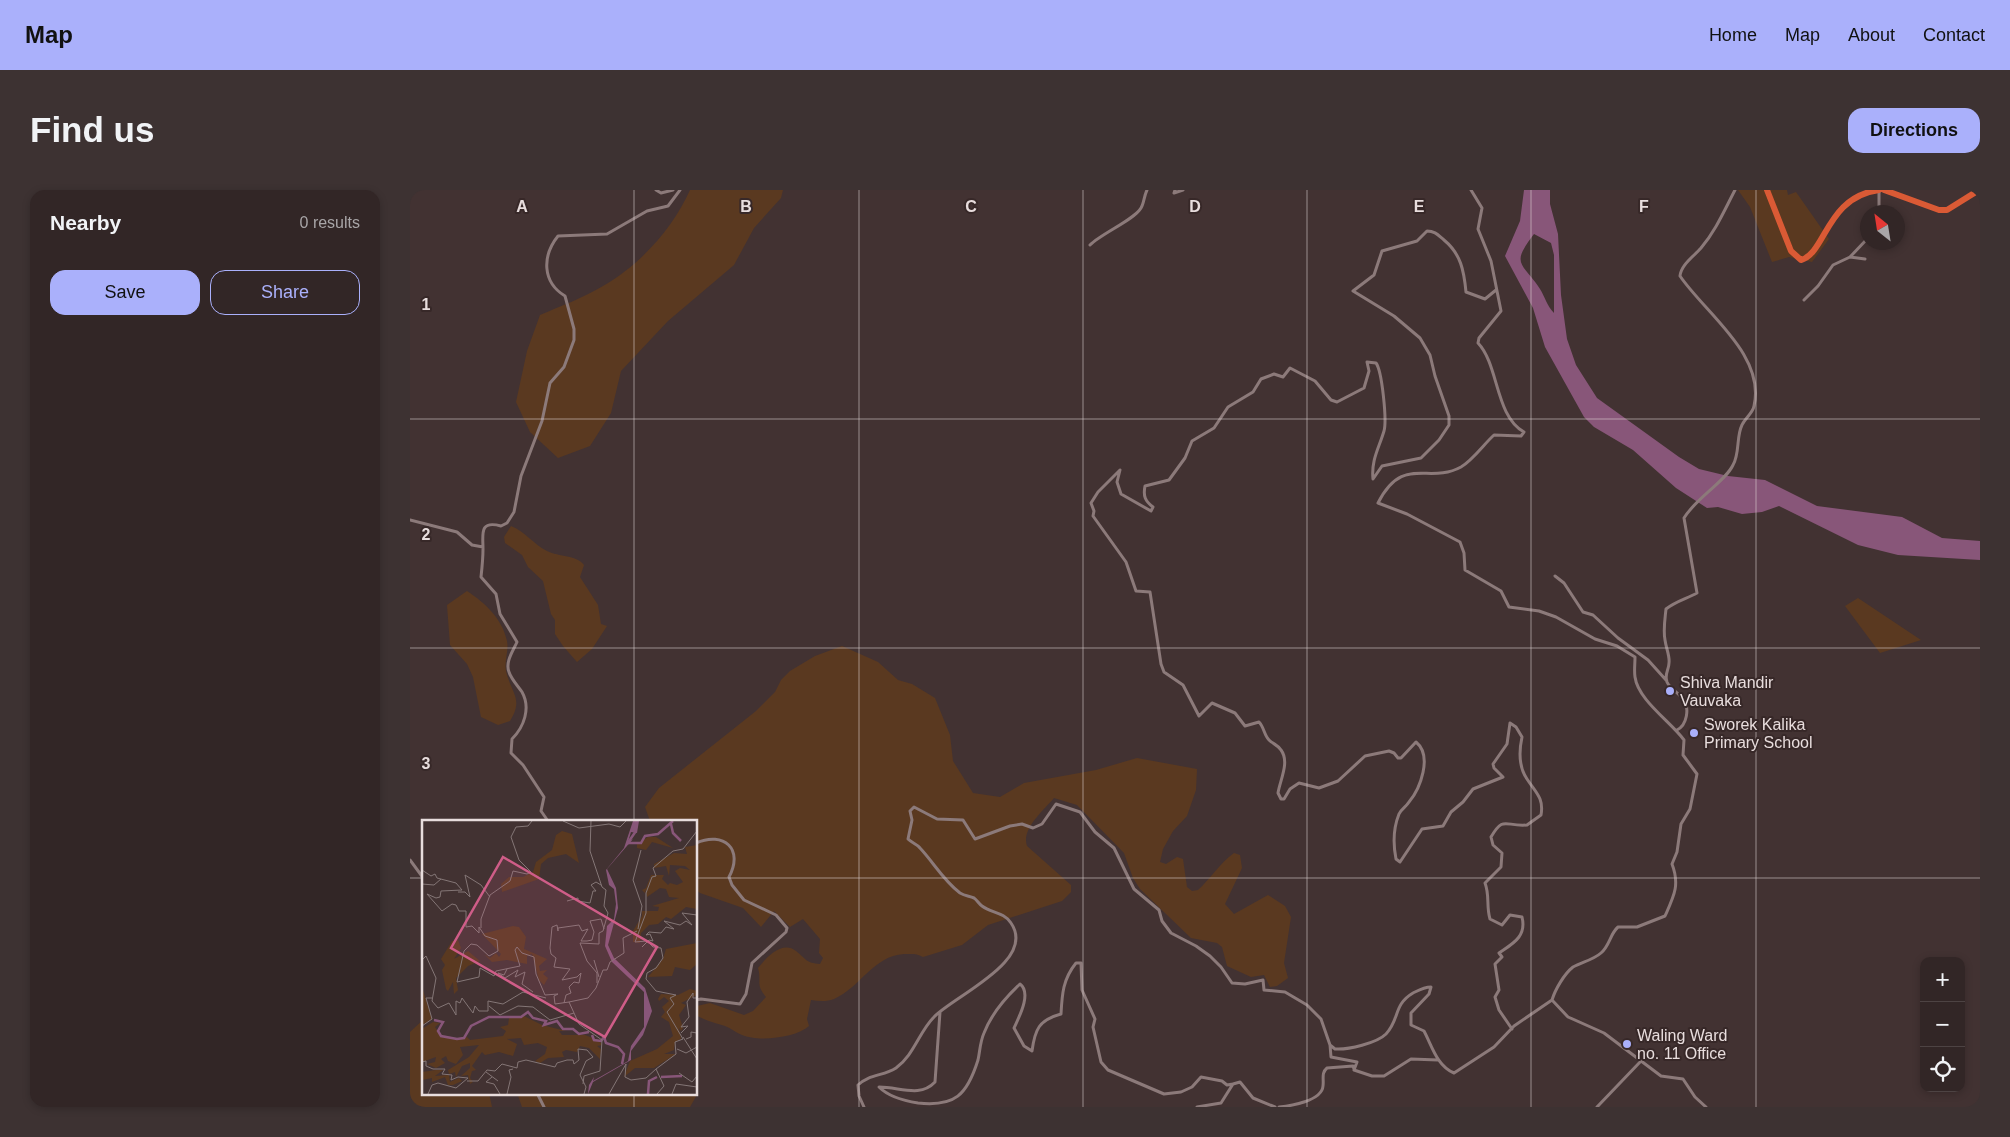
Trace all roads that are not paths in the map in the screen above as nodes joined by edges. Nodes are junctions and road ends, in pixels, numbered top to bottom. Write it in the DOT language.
graph roads {
  1 [pos="656,190"];
  2 [pos="673,190"];
  3 [pos="680,190"];
  4 [pos="1148,190"];
  5 [pos="1175,190"];
  6 [pos="1183,190"];
  7 [pos="1471,190"];
  8 [pos="1735,190"];
  9 [pos="1767,190"];
  10 [pos="1879,190"];
  11 [pos="1884,190"];
  12 [pos="1979,190"];
  13 [pos="1879,205"];
  14 [pos="1090,244"];
  15 [pos="1860,246"];
  16 [pos="1850,257"];
  17 [pos="1865,259"];
  18 [pos="1496,290"];
  19 [pos="1804,300"];
  20 [pos="410,520"];
  21 [pos="483,547"];
  22 [pos="1555,576"];
  23 [pos="1667,680"];
  24 [pos="1677,730"];
  25 [pos="547,820"];
  26 [pos="698,843"];
  27 [pos="410,860"];
  28 [pos="422,875"];
  29 [pos="698,1000"];
  30 [pos="1552,1000"];
  31 [pos="940,1011"];
  32 [pos="1512,1029"];
  33 [pos="1330,1045"];
  34 [pos="1438,1060"];
  35 [pos="1641,1061"];
  36 [pos="1354,1069"];
  37 [pos="1233,1084"];
  38 [pos="538,1094"];
  39 [pos="544,1107"];
  40 [pos="864,1107"];
  41 [pos="1197,1107"];
  42 [pos="1277,1107"];
  43 [pos="1597,1107"];
  44 [pos="1706,1107"];
  1 -- 2 [label="street"];
  3 -- 21 [label="street"];
  4 -- 14 [label="street"];
  5 -- 6 [label="street"];
  7 -- 18 [label="street"];
  8 -- 23 [label="street"];
  9 -- 10 [label="highway"];
  10 -- 13 [label="street"];
  11 -- 12 [label="highway"];
  15 -- 16 [label="street"];
  16 -- 17 [label="street"];
  16 -- 19 [label="street"];
  18 -- 24 [label="street"];
  18 -- 32 [label="street"];
  20 -- 21 [label="street"];
  21 -- 25 [label="street"];
  22 -- 23 [label="street"];
  23 -- 24 [label="street"];
  24 -- 30 [label="street"];
  26 -- 29 [label="street"];
  27 -- 28 [label="street"];
  30 -- 32 [label="street"];
  30 -- 35 [label="street"];
  31 -- 33 [label="street"];
  31 -- 37 [label="street"];
  31 -- 40 [label="street"];
  32 -- 34 [label="street"];
  33 -- 34 [label="street"];
  33 -- 36 [label="street"];
  34 -- 36 [label="street"];
  35 -- 43 [label="street"];
  35 -- 44 [label="street"];
  36 -- 42 [label="street"];
  37 -- 41 [label="street"];
  37 -- 42 [label="street"];
  38 -- 39 [label="street"];
}
